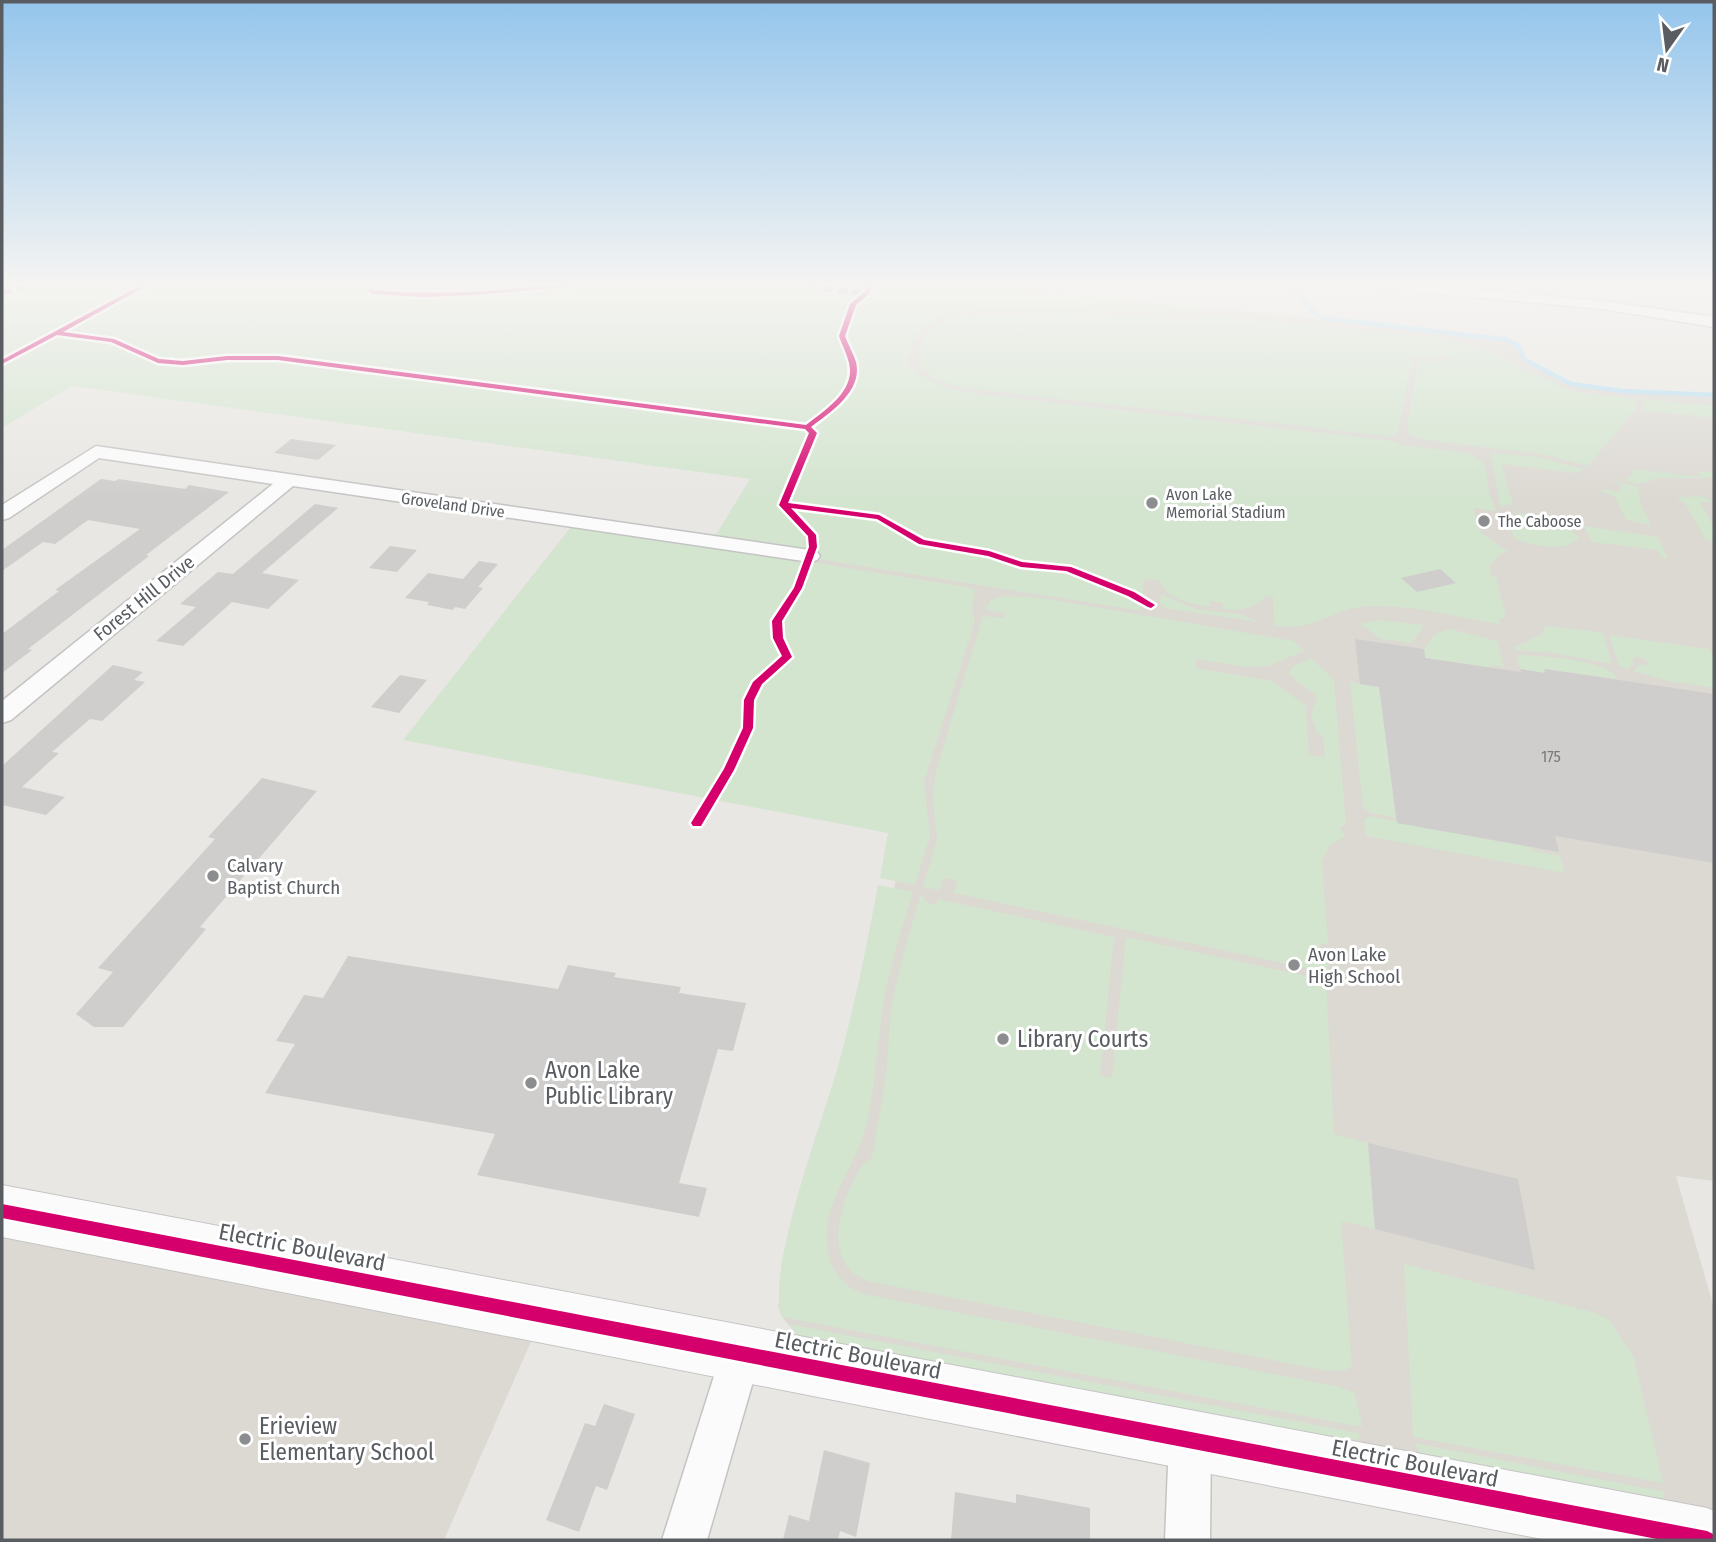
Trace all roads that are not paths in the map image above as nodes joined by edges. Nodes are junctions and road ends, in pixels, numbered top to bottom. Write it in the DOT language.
graph roads {
  1 [pos="287,482"];
  2 [pos="2,514"];
  3 [pos="810,556"];
  4 [pos="2,714"];
  5 [pos="2,1211"];
  6 [pos="741,1354"];
  7 [pos="1190,1441"];
  8 [pos="684,1540"];
  9 [pos="1187,1540"];
  10 [pos="1703,1540"];
  1 -- 2 [label="street, Groveland Drive"];
  1 -- 3 [label="street, Groveland Drive"];
  1 -- 4 [label="street, Forest Hill Drive"];
  5 -- 6 [label="street, Electric Boulevard"];
  6 -- 7 [label="street, Electric Boulevard"];
  6 -- 8 [label="street"];
  7 -- 9 [label="street"];
  7 -- 10 [label="street, Electric Boulevard"];
}
